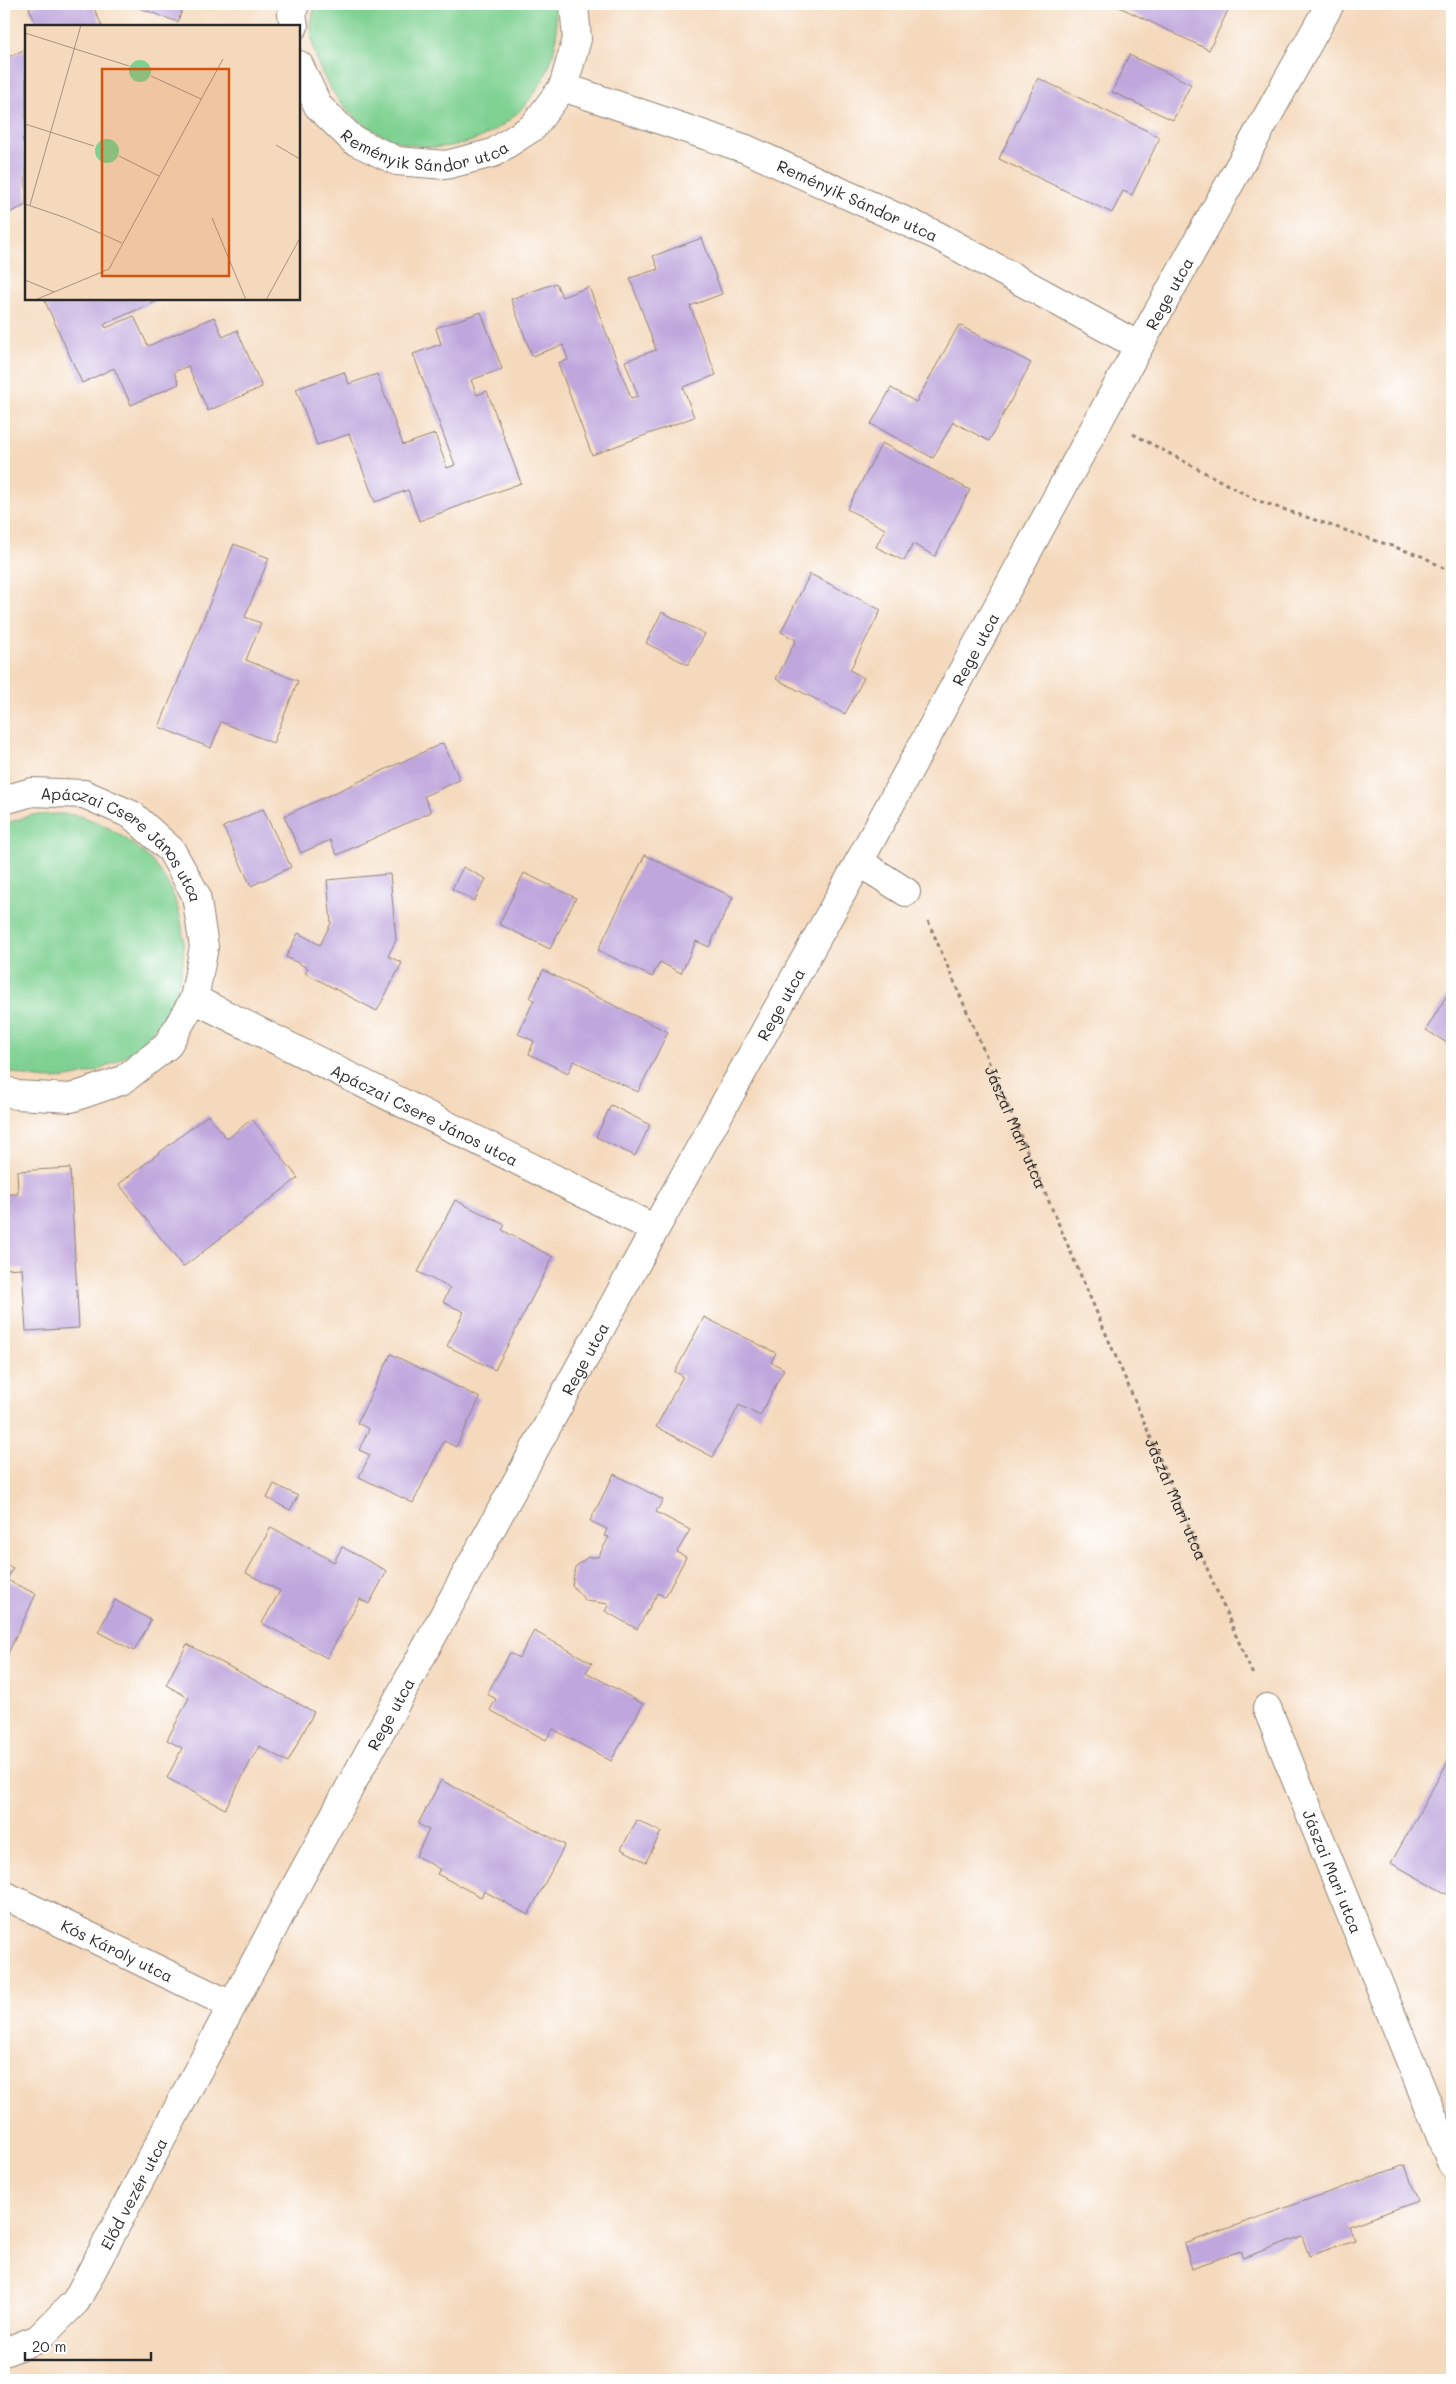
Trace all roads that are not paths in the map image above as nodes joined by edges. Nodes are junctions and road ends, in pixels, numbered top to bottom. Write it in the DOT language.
graph roads {
  1 [pos="295,4"];
  2 [pos="574,4"];
  3 [pos="1330,4"];
  4 [pos="294,25"];
  5 [pos="300,67"];
  6 [pos="563,88"];
  7 [pos="1139,346"];
  8 [pos="4,800"];
  9 [pos="860,862"];
  10 [pos="906,892"];
  11 [pos="194,999"];
  12 [pos="4,1090"];
  13 [pos="655,1229"];
  14 [pos="1267,1708"];
  15 [pos="4,1895"];
  16 [pos="231,2005"];
  17 [pos="1452,2164"];
  18 [pos="4,2352"];
  1 -- 4 [label="street"];
  2 -- 6 [label="street, Reményik Sándor utca"];
  3 -- 7 [label="street, Rege utca"];
  5 -- 6 [label="street, Reményik Sándor utca"];
  6 -- 7 [label="street, Reményik Sándor utca"];
  7 -- 9 [label="street, Rege utca"];
  8 -- 11 [label="street, Apáczai Csere János utca"];
  9 -- 10 [label="street"];
  9 -- 13 [label="street, Rege utca"];
  11 -- 12 [label="street, Apáczai Csere János utca"];
  11 -- 13 [label="street, Apáczai Csere János utca"];
  13 -- 16 [label="street, Rege utca"];
  14 -- 17 [label="street, Jászai Mari utca"];
  15 -- 16 [label="street, Kós Károly utca"];
  16 -- 18 [label="street, Előd vezér utca"];
}
